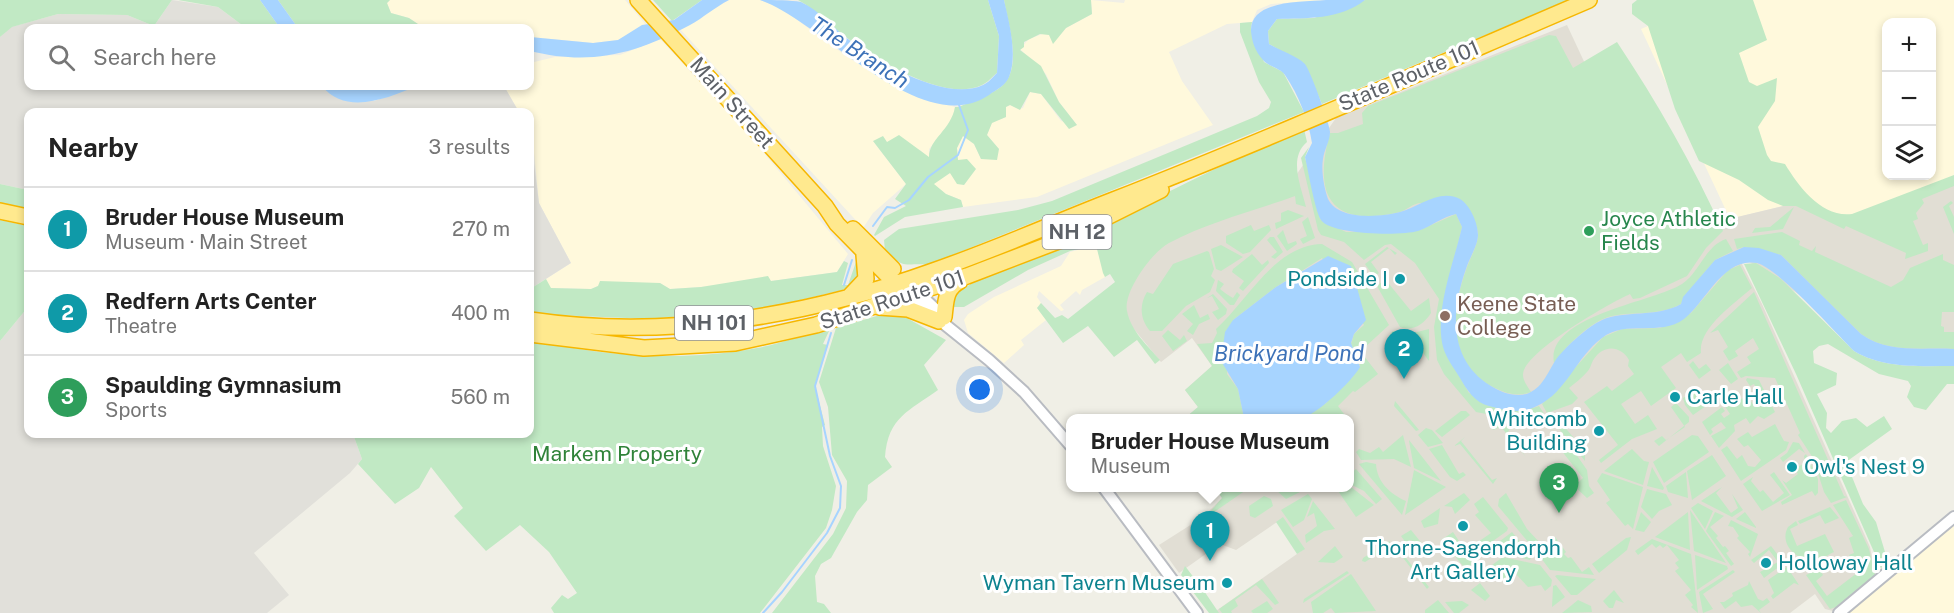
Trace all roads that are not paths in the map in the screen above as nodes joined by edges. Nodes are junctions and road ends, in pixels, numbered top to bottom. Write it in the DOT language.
graph roads {
  1 [pos="638,0"];
  2 [pos="1589,0"];
  3 [pos="1230,154"];
  4 [pos="825,206"];
  5 [pos="0,211"];
  6 [pos="24,216"];
  7 [pos="864,255"];
  8 [pos="967,276"];
  9 [pos="906,287"];
  10 [pos="844,298"];
  11 [pos="858,310"];
  12 [pos="534,320"];
  13 [pos="943,320"];
  14 [pos="534,334"];
  15 [pos="1066,439"];
  16 [pos="1107,492"];
  17 [pos="1954,518"];
  18 [pos="1197,613"];
  19 [pos="1839,613"];
  1 -- 4 [label="highway, Main Street"];
  2 -- 3 [label="highway, State Route 101 / NH 12"];
  3 -- 8 [label="highway, State Route 101 / NH 12"];
  3 -- 9 [label="highway, State Route 101 / NH 12"];
  4 -- 7 [label="highway, Main Street"];
  4 -- 9 [label="highway, Main Street"];
  5 -- 6 [label="highway"];
  7 -- 9 [label="highway, Main Street"];
  7 -- 10 [label="highway"];
  8 -- 9 [label="highway, State Route 101 / NH 12"];
  8 -- 13 [label="highway"];
  9 -- 10 [label="highway, State Route 101 / NH 101"];
  9 -- 11 [label="highway, State Route 101 / NH 101"];
  9 -- 13 [label="main road, Main Street"];
  10 -- 12 [label="highway, State Route 101 / NH 101"];
  11 -- 13 [label="highway"];
  11 -- 14 [label="highway, State Route 101 / NH 101"];
  13 -- 15 [label="main road, Main Street"];
  16 -- 18 [label="main road"];
  17 -- 19 [label="main road"];
}
